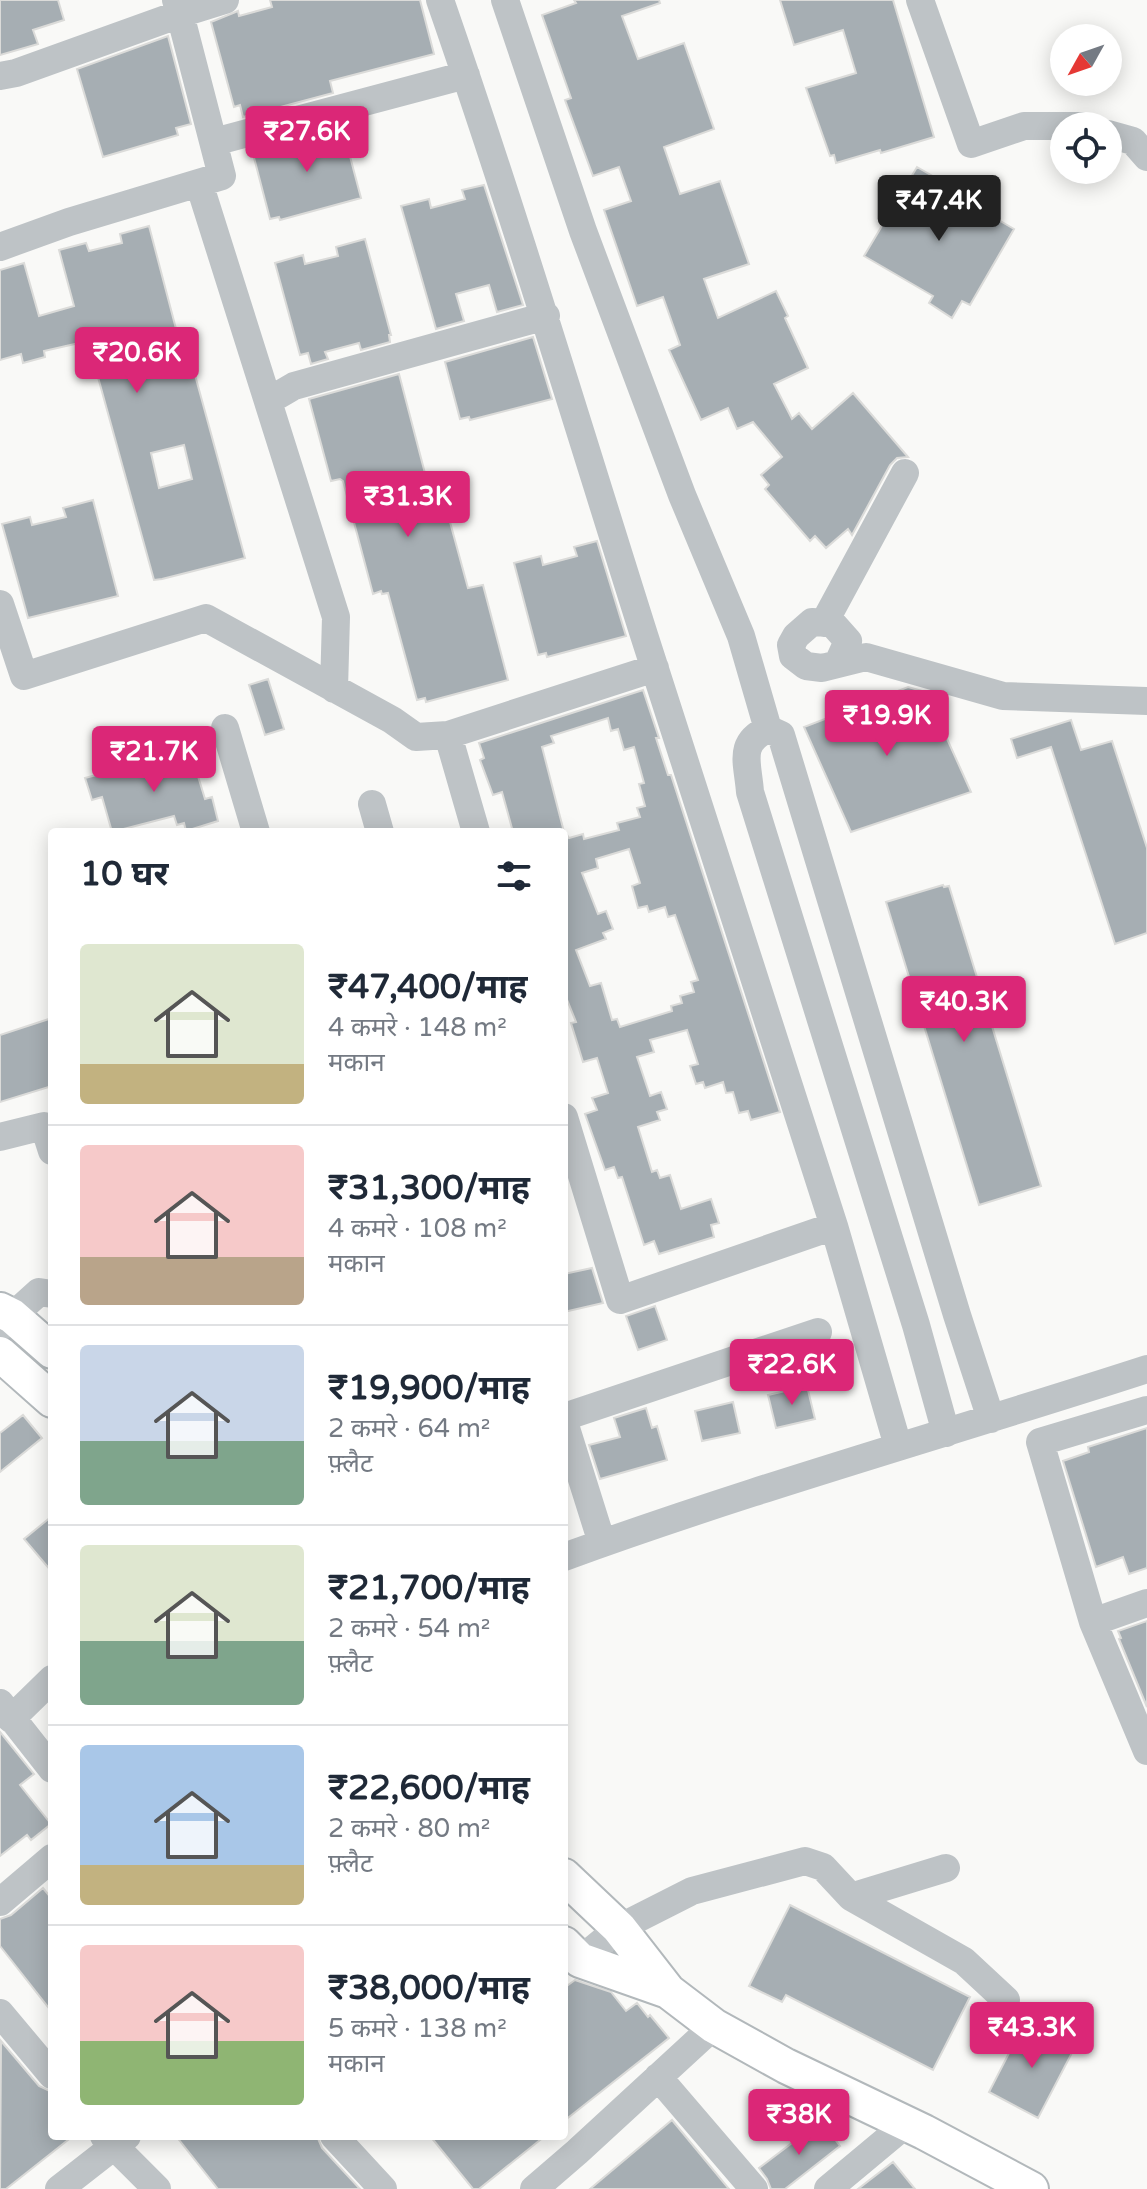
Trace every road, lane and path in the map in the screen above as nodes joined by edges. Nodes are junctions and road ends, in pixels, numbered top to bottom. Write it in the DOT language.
graph roads {
  1 [pos="225,0"];
  2 [pos="440,0"];
  3 [pos="505,0"];
  4 [pos="920,0"];
  5 [pos="178,7"];
  6 [pos="466,75"];
  7 [pos="0,76"];
  8 [pos="1050,126"];
  9 [pos="1122,138"];
  10 [pos="214,142"];
  11 [pos="1147,157"];
  12 [pos="199,183"];
  13 [pos="0,247"];
  14 [pos="546,316"];
  15 [pos="270,400"];
  16 [pos="905,473"];
  17 [pos="0,604"];
  18 [pos="824,623"];
  19 [pos="793,656"];
  20 [pos="838,663"];
  21 [pos="655,668"];
  22 [pos="753,675"];
  23 [pos="334,689"];
  24 [pos="1147,701"];
  25 [pos="225,728"];
  26 [pos="768,729"];
  27 [pos="448,735"];
  28 [pos="372,804"];
  29 [pos="255,828"];
  30 [pos="379,828"];
  31 [pos="475,828"];
  32 [pos="568,1130"];
  33 [pos="0,1137"];
  34 [pos="48,1138"];
  35 [pos="834,1226"];
  36 [pos="48,1293"];
  37 [pos="4,1318"];
  38 [pos="818,1332"];
  39 [pos="48,1348"];
  40 [pos="0,1354"];
  41 [pos="1147,1369"];
  42 [pos="48,1396"];
  43 [pos="1147,1410"];
  44 [pos="568,1419"];
  45 [pos="991,1419"];
  46 [pos="568,1433"];
  47 [pos="946,1433"];
  48 [pos="898,1446"];
  49 [pos="602,1543"];
  50 [pos="568,1556"];
  51 [pos="1147,1603"];
  52 [pos="1093,1622"];
  53 [pos="48,1682"];
  54 [pos="6,1711"];
  55 [pos="1147,1751"];
  56 [pos="48,1764"];
  57 [pos="48,1861"];
  58 [pos="946,1868"];
  59 [pos="568,1880"];
  60 [pos="851,1897"];
  61 [pos="0,1902"];
  62 [pos="619,1928"];
  63 [pos="572,1952"];
  64 [pos="668,1991"];
  65 [pos="1006,2000"];
  66 [pos="0,2013"];
  67 [pos="714,2026"];
  68 [pos="48,2070"];
  69 [pos="658,2077"];
  70 [pos="906,2124"];
  71 [pos="115,2140"];
  72 [pos="342,2140"];
  73 [pos="539,2187"];
  74 [pos="59,2189"];
  75 [pos="157,2189"];
  76 [pos="383,2189"];
  77 [pos="754,2189"];
  78 [pos="828,2189"];
  79 [pos="1031,2189"];
  1 -- 5 [label="street"];
  2 -- 6 [label="street"];
  3 -- 22 [label="street"];
  4 -- 8 [label="street"];
  5 -- 7 [label="street"];
  5 -- 10 [label="street"];
  6 -- 10 [label="street"];
  6 -- 14 [label="street"];
  9 -- 11 [label="street"];
  10 -- 12 [label="street"];
  12 -- 13 [label="street"];
  12 -- 15 [label="street"];
  14 -- 15 [label="street"];
  14 -- 21 [label="street"];
  15 -- 23 [label="street"];
  16 -- 18 [label="street"];
  17 -- 23 [label="street"];
  18 -- 19 [label="street"];
  18 -- 20 [label="street"];
  19 -- 20 [label="street"];
  19 -- 22 [label="street"];
  20 -- 24 [label="street"];
  21 -- 27 [label="street"];
  21 -- 35 [label="street"];
  22 -- 26 [label="street"];
  23 -- 27 [label="street"];
  25 -- 29 [label="street"];
  26 -- 45 [label="street"];
  26 -- 47 [label="street"];
  27 -- 31 [label="street"];
  28 -- 30 [label="street"];
  32 -- 35 [label="street"];
  33 -- 34 [label="street"];
  35 -- 48 [label="street"];
  36 -- 37 [label="street"];
  37 -- 39 [label="main road"];
  38 -- 44 [label="street"];
  40 -- 42 [label="main road"];
  41 -- 45 [label="street"];
  43 -- 52 [label="street"];
  45 -- 47 [label="street"];
  46 -- 49 [label="street"];
  47 -- 48 [label="street"];
  48 -- 49 [label="street"];
  49 -- 50 [label="street"];
  51 -- 52 [label="street"];
  52 -- 55 [label="street"];
  53 -- 54 [label="street"];
  54 -- 56 [label="street"];
  57 -- 61 [label="street"];
  58 -- 60 [label="street"];
  59 -- 62 [label="main road"];
  60 -- 62 [label="street"];
  60 -- 65 [label="street"];
  62 -- 63 [label="street"];
  62 -- 64 [label="main road"];
  63 -- 64 [label="main road"];
  64 -- 67 [label="main road"];
  66 -- 68 [label="street"];
  67 -- 69 [label="street"];
  67 -- 70 [label="main road"];
  69 -- 73 [label="street"];
  69 -- 77 [label="street"];
  70 -- 78 [label="street"];
  70 -- 79 [label="main road"];
  71 -- 74 [label="street"];
  71 -- 75 [label="street"];
  72 -- 76 [label="street"];
}
